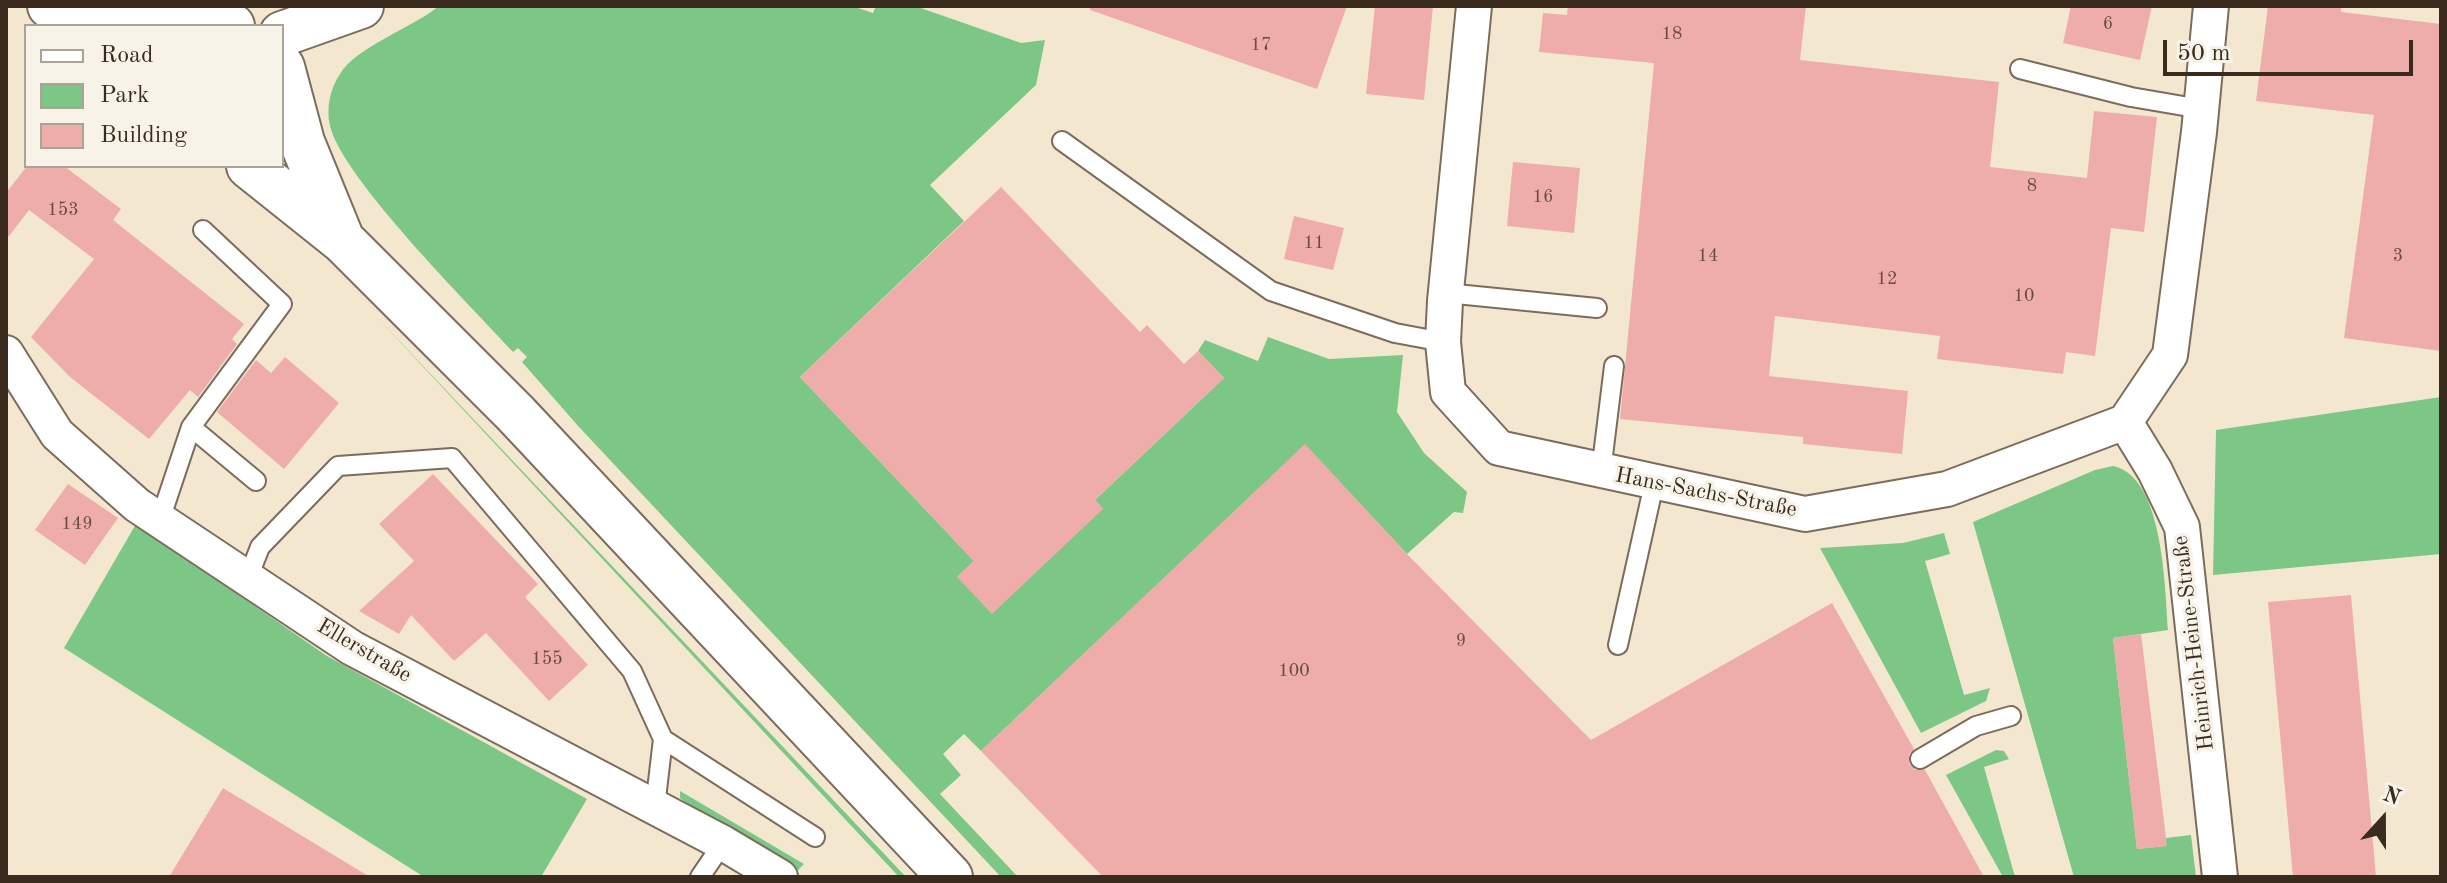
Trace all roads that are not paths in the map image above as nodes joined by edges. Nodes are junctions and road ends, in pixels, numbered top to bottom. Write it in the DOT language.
graph roads {
  1 [pos="42,6"];
  2 [pos="50,6"];
  3 [pos="112,6"];
  4 [pos="361,6"];
  5 [pos="1474,6"];
  6 [pos="2211,6"];
  7 [pos="61,24"];
  8 [pos="85,24"];
  9 [pos="220,24"];
  10 [pos="284,33"];
  11 [pos="2020,69"];
  12 [pos="284,74"];
  13 [pos="2201,109"];
  14 [pos="1062,141"];
  15 [pos="259,170"];
  16 [pos="203,230"];
  17 [pos="343,241"];
  18 [pos="1446,293"];
  19 [pos="1597,308"];
  20 [pos="1443,342"];
  21 [pos="6,353"];
  22 [pos="1614,366"];
  23 [pos="2125,422"];
  24 [pos="191,427"];
  25 [pos="1601,472"];
  26 [pos="256,481"];
  27 [pos="1654,484"];
  28 [pos="160,520"];
  29 [pos="248,578"];
  30 [pos="1618,645"];
  31 [pos="2011,716"];
  32 [pos="663,739"];
  33 [pos="1920,759"];
  34 [pos="655,807"];
  35 [pos="815,837"];
  36 [pos="723,843"];
  37 [pos="700,877"];
  38 [pos="780,877"];
  39 [pos="950,877"];
  40 [pos="2220,877"];
  1 -- 7 [label="main road"];
  2 -- 8 [label="main road"];
  3 -- 9 [label="main road"];
  4 -- 10 [label="main road"];
  5 -- 18 [label="street, Hans-Sachs-Straße"];
  6 -- 13 [label="street"];
  11 -- 13 [label="lane"];
  12 -- 17 [label="main road"];
  13 -- 23 [label="street"];
  14 -- 20 [label="lane"];
  15 -- 17 [label="main road"];
  16 -- 24 [label="lane"];
  17 -- 39 [label="main road"];
  18 -- 19 [label="lane"];
  18 -- 20 [label="street, Hans-Sachs-Straße"];
  20 -- 25 [label="street, Hans-Sachs-Straße"];
  21 -- 28 [label="street, Ellerstraße"];
  22 -- 25 [label="lane"];
  23 -- 27 [label="street, Hans-Sachs-Straße"];
  23 -- 40 [label="street, Heinrich-Heine-Straße"];
  24 -- 26 [label="lane"];
  24 -- 28 [label="lane"];
  25 -- 27 [label="street, Hans-Sachs-Straße"];
  27 -- 30 [label="lane"];
  28 -- 29 [label="street, Ellerstraße"];
  29 -- 32 [label="lane"];
  29 -- 34 [label="street, Ellerstraße"];
  31 -- 33 [label="lane"];
  32 -- 34 [label="lane"];
  32 -- 35 [label="lane"];
  34 -- 36 [label="street, Ellerstraße"];
  36 -- 37 [label="lane"];
  36 -- 38 [label="street, Ellerstraße"];
}
